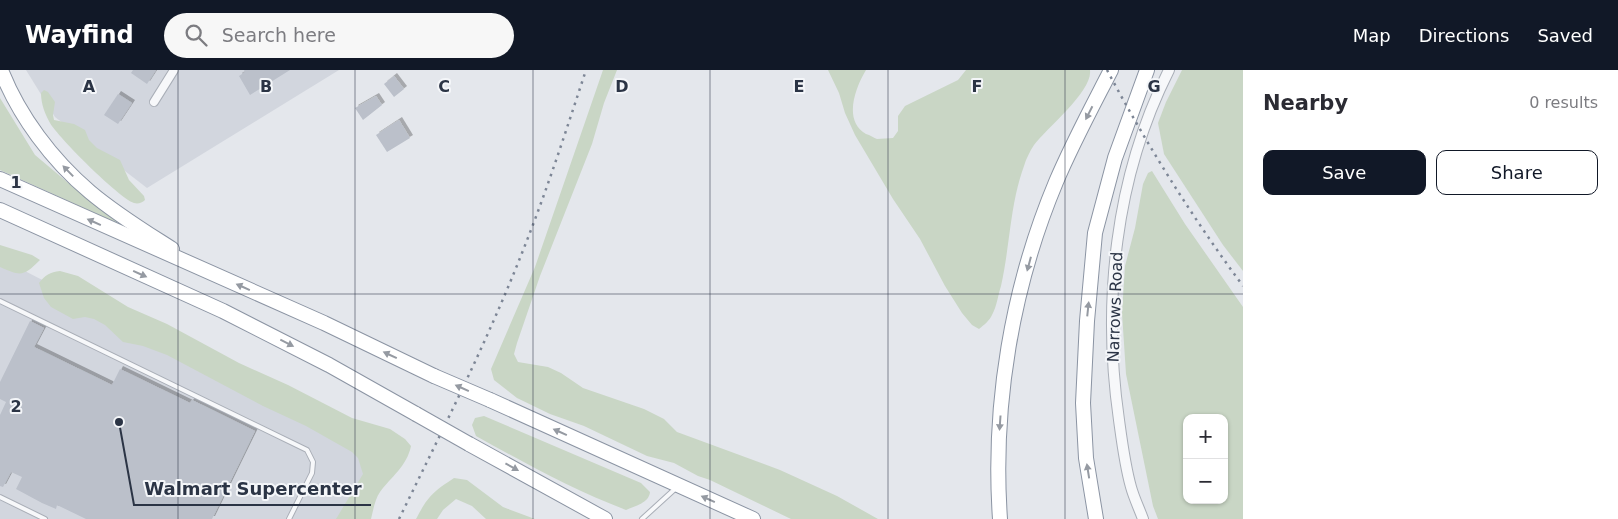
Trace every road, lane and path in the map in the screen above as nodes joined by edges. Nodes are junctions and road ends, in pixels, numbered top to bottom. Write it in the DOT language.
graph roads {
  1 [pos="1,70"];
  2 [pos="174,70"];
  3 [pos="1111,70"];
  4 [pos="1147,70"];
  5 [pos="1169,70"];
  6 [pos="154,102"];
  7 [pos="0,180"];
  8 [pos="0,210"];
  9 [pos="0,220"];
  10 [pos="62,239"];
  11 [pos="207,270"];
  12 [pos="0,301"];
  13 [pos="678,486"];
  14 [pos="0,497"];
  15 [pos="45,519"];
  16 [pos="289,519"];
  17 [pos="605,519"];
  18 [pos="642,519"];
  19 [pos="753,519"];
  20 [pos="1000,519"];
  21 [pos="1096,519"];
  22 [pos="1143,519"];
  11 -- 1 [label="highway, one-way"];
  2 -- 6 [label="street"];
  3 -- 20 [label="highway, one-way"];
  21 -- 4 [label="highway, one-way"];
  5 -- 22 [label="street, Narrows Road"];
  11 -- 7 [label="highway, one-way"];
  8 -- 10 [label="highway"];
  9 -- 10 [label="highway"];
  10 -- 17 [label="highway, one-way, bridge"];
  13 -- 11 [label="highway, one-way, bridge"];
  12 -- 16 [label="lane"];
  13 -- 18 [label="lane"];
  19 -- 13 [label="highway, one-way"];
  14 -- 15 [label="lane"];
}
